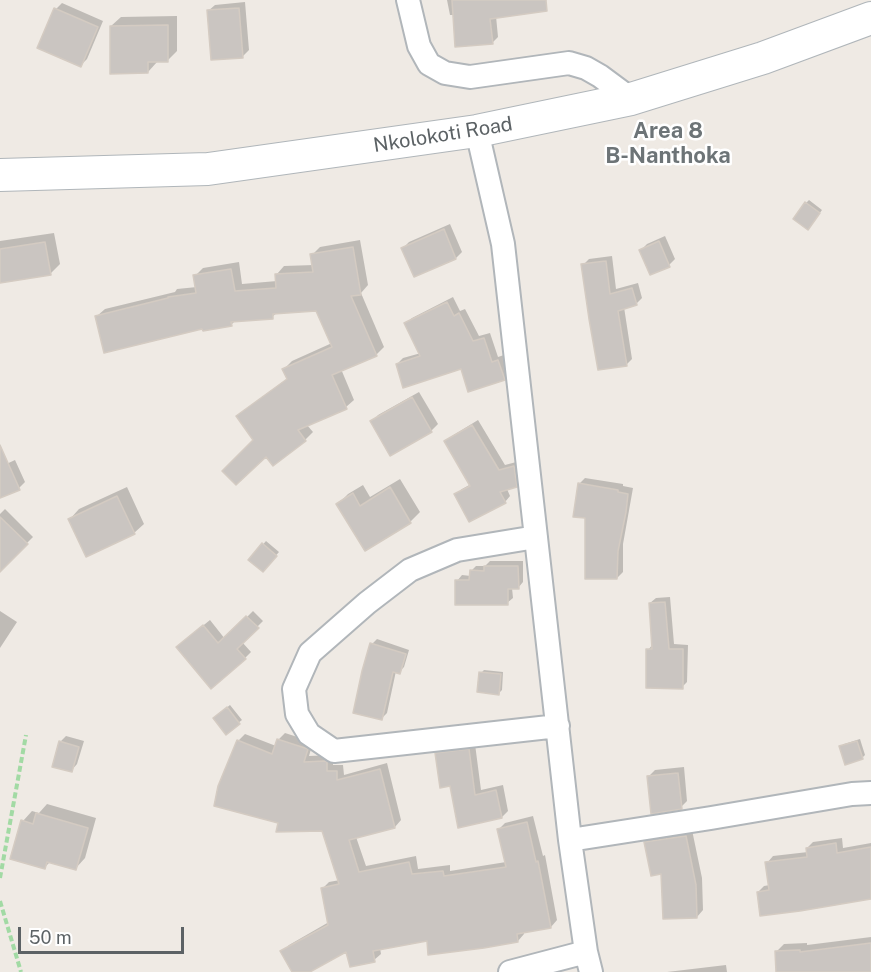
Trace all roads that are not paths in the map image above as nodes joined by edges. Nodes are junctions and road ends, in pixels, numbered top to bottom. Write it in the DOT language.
graph roads {
  1 [pos="408,0"];
  2 [pos="871,18"];
  3 [pos="632,99"];
  4 [pos="477,131"];
  5 [pos="0,175"];
  6 [pos="536,537"];
  7 [pos="558,726"];
  8 [pos="871,793"];
  9 [pos="570,840"];
  10 [pos="589,962"];
  11 [pos="510,972"];
  1 -- 3 [label="street"];
  2 -- 3 [label="main road, Nkolokoti Road"];
  3 -- 4 [label="main road, Nkolokoti Road"];
  4 -- 5 [label="main road, Nkolokoti Road"];
  4 -- 6 [label="street"];
  6 -- 7 [label="street"];
  6 -- 7 [label="street"];
  7 -- 9 [label="street"];
  8 -- 9 [label="street"];
  9 -- 10 [label="street"];
  10 -- 11 [label="street"];
}
